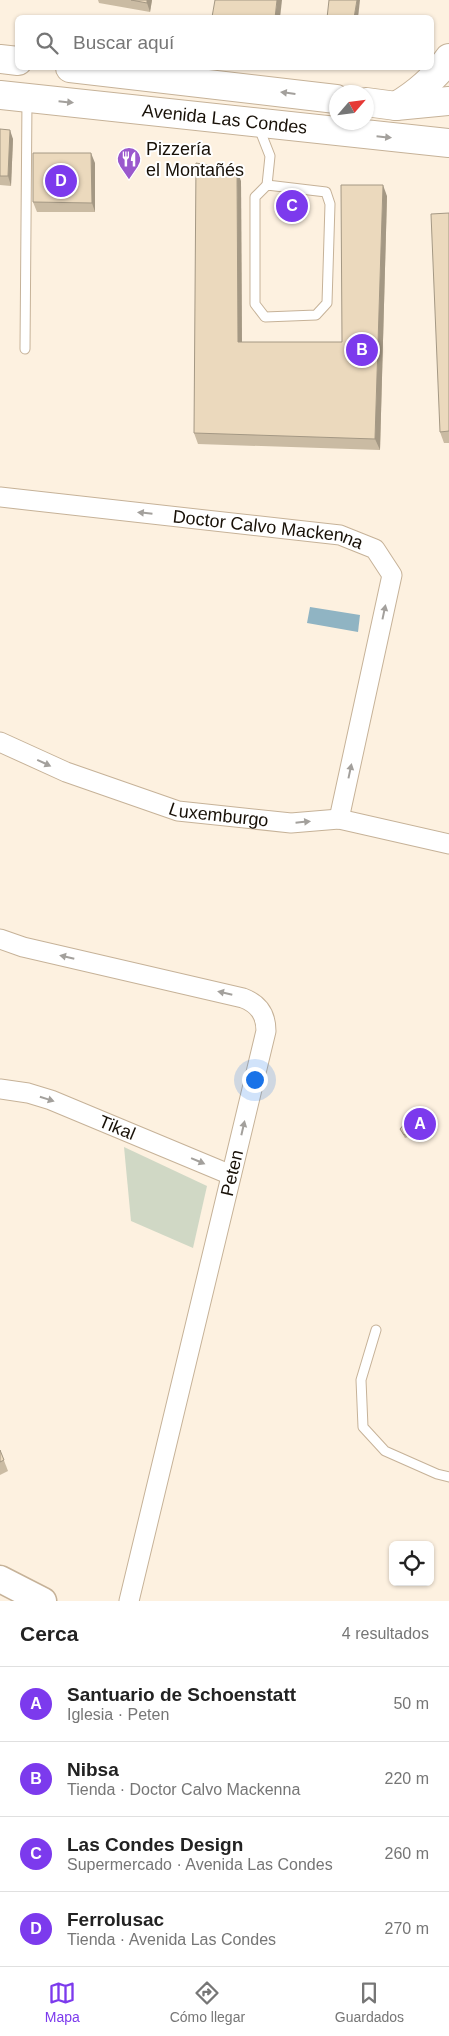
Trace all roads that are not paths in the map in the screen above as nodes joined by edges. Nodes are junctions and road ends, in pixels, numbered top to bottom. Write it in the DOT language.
graph roads {
  1 [pos="449,58"];
  2 [pos="0,59"];
  3 [pos="15,61"];
  4 [pos="87,70"];
  5 [pos="0,95"];
  6 [pos="28,98"];
  7 [pos="329,98"];
  8 [pos="449,102"];
  9 [pos="374,103"];
  10 [pos="396,106"];
  11 [pos="257,122"];
  12 [pos="449,143"];
  13 [pos="267,186"];
  14 [pos="25,348"];
  15 [pos="0,497"];
  16 [pos="0,742"];
  17 [pos="339,818"];
  18 [pos="449,844"];
  19 [pos="0,940"];
  20 [pos="0,1089"];
  21 [pos="232,1176"];
  22 [pos="376,1330"];
  23 [pos="449,1477"];
  24 [pos="0,1579"];
  25 [pos="43,1601"];
  26 [pos="129,1601"];
  1 -- 10 [label="main road"];
  2 -- 3 [label="main road"];
  7 -- 4 [label="main road, Avenida Las Condes, one-way"];
  5 -- 6 [label="main road, Avenida Las Condes"];
  6 -- 11 [label="main road, Avenida Las Condes, one-way"];
  6 -- 14 [label="lane"];
  8 -- 10 [label="main road"];
  9 -- 10 [label="main road"];
  11 -- 12 [label="main road, Avenida Las Condes, one-way"];
  11 -- 13 [label="lane"];
  13 -- 13 [label="lane"];
  17 -- 15 [label="street, Doctor Calvo Mackenna, one-way"];
  16 -- 17 [label="street, Luxemburgo, one-way"];
  17 -- 18 [label="street, Luxemburgo"];
  21 -- 19 [label="street, Peten, one-way"];
  20 -- 21 [label="street, Tikal, one-way"];
  21 -- 26 [label="street, Peten"];
  22 -- 23 [label="lane"];
  24 -- 25 [label="street"];
}
